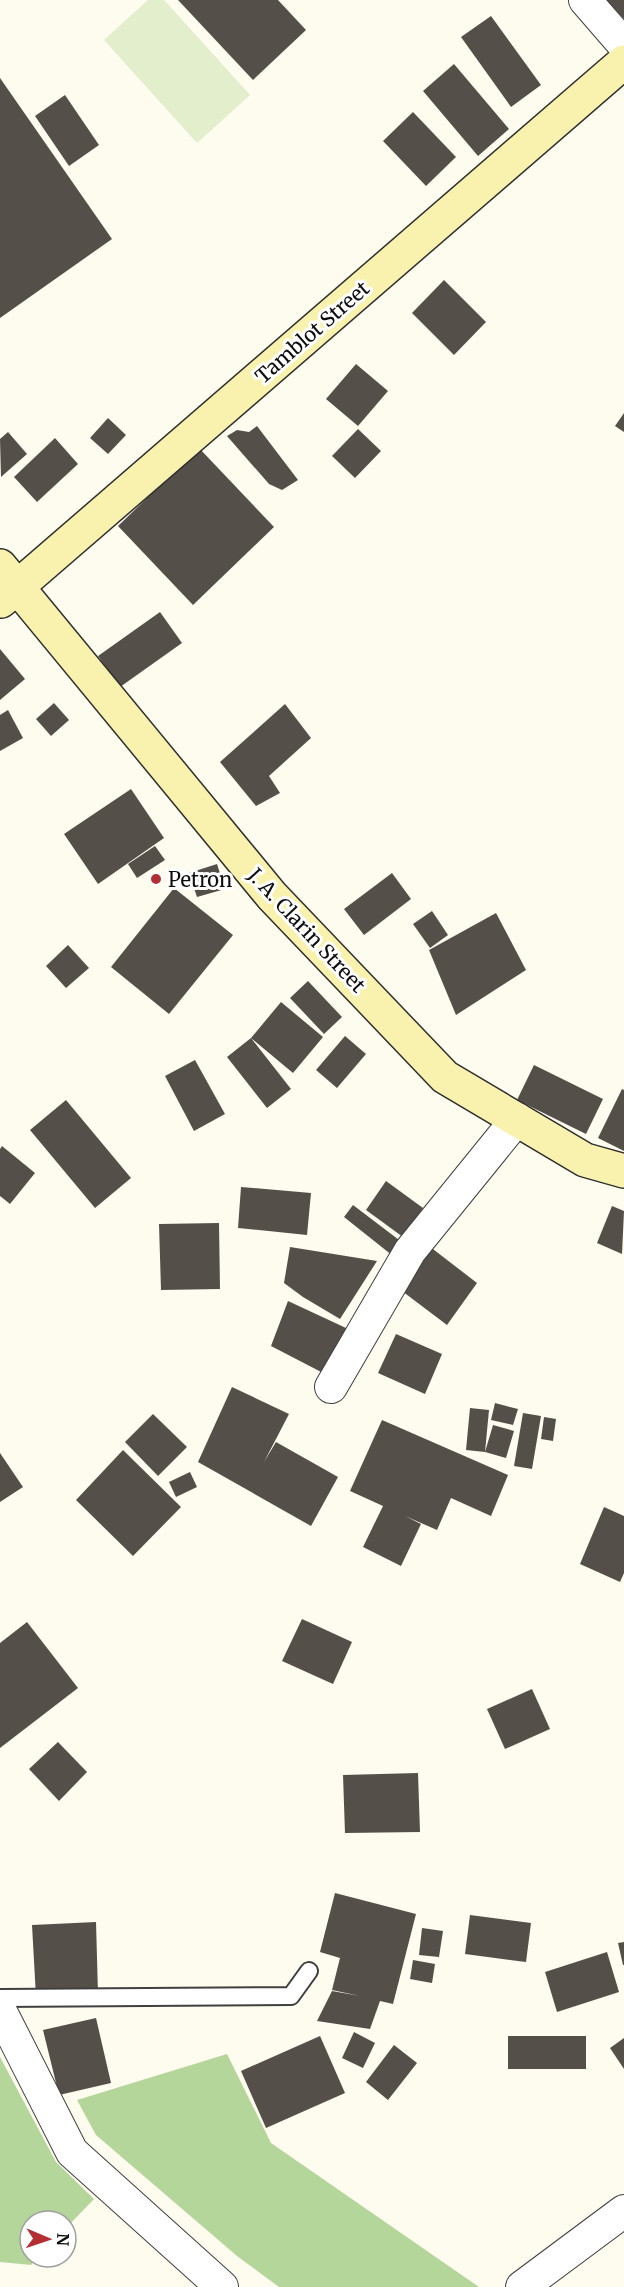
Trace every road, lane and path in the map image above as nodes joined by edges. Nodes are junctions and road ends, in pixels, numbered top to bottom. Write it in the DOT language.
graph roads {
  1 [pos="585,0"];
  2 [pos="624,45"];
  3 [pos="624,62"];
  4 [pos="6,585"];
  5 [pos="517,1119"];
  6 [pos="624,1171"];
  7 [pos="331,1387"];
  8 [pos="309,1971"];
  9 [pos="0,1998"];
  10 [pos="0,2010"];
  11 [pos="624,2211"];
  12 [pos="222,2287"];
  13 [pos="522,2287"];
  1 -- 2 [label="street"];
  3 -- 4 [label="main road, Tamblot Street"];
  4 -- 5 [label="main road, J. A. Clarin Street"];
  5 -- 6 [label="main road, J. A. Clarin Street"];
  5 -- 7 [label="street"];
  8 -- 9 [label="lane"];
  10 -- 12 [label="street"];
  11 -- 13 [label="street"];
}
